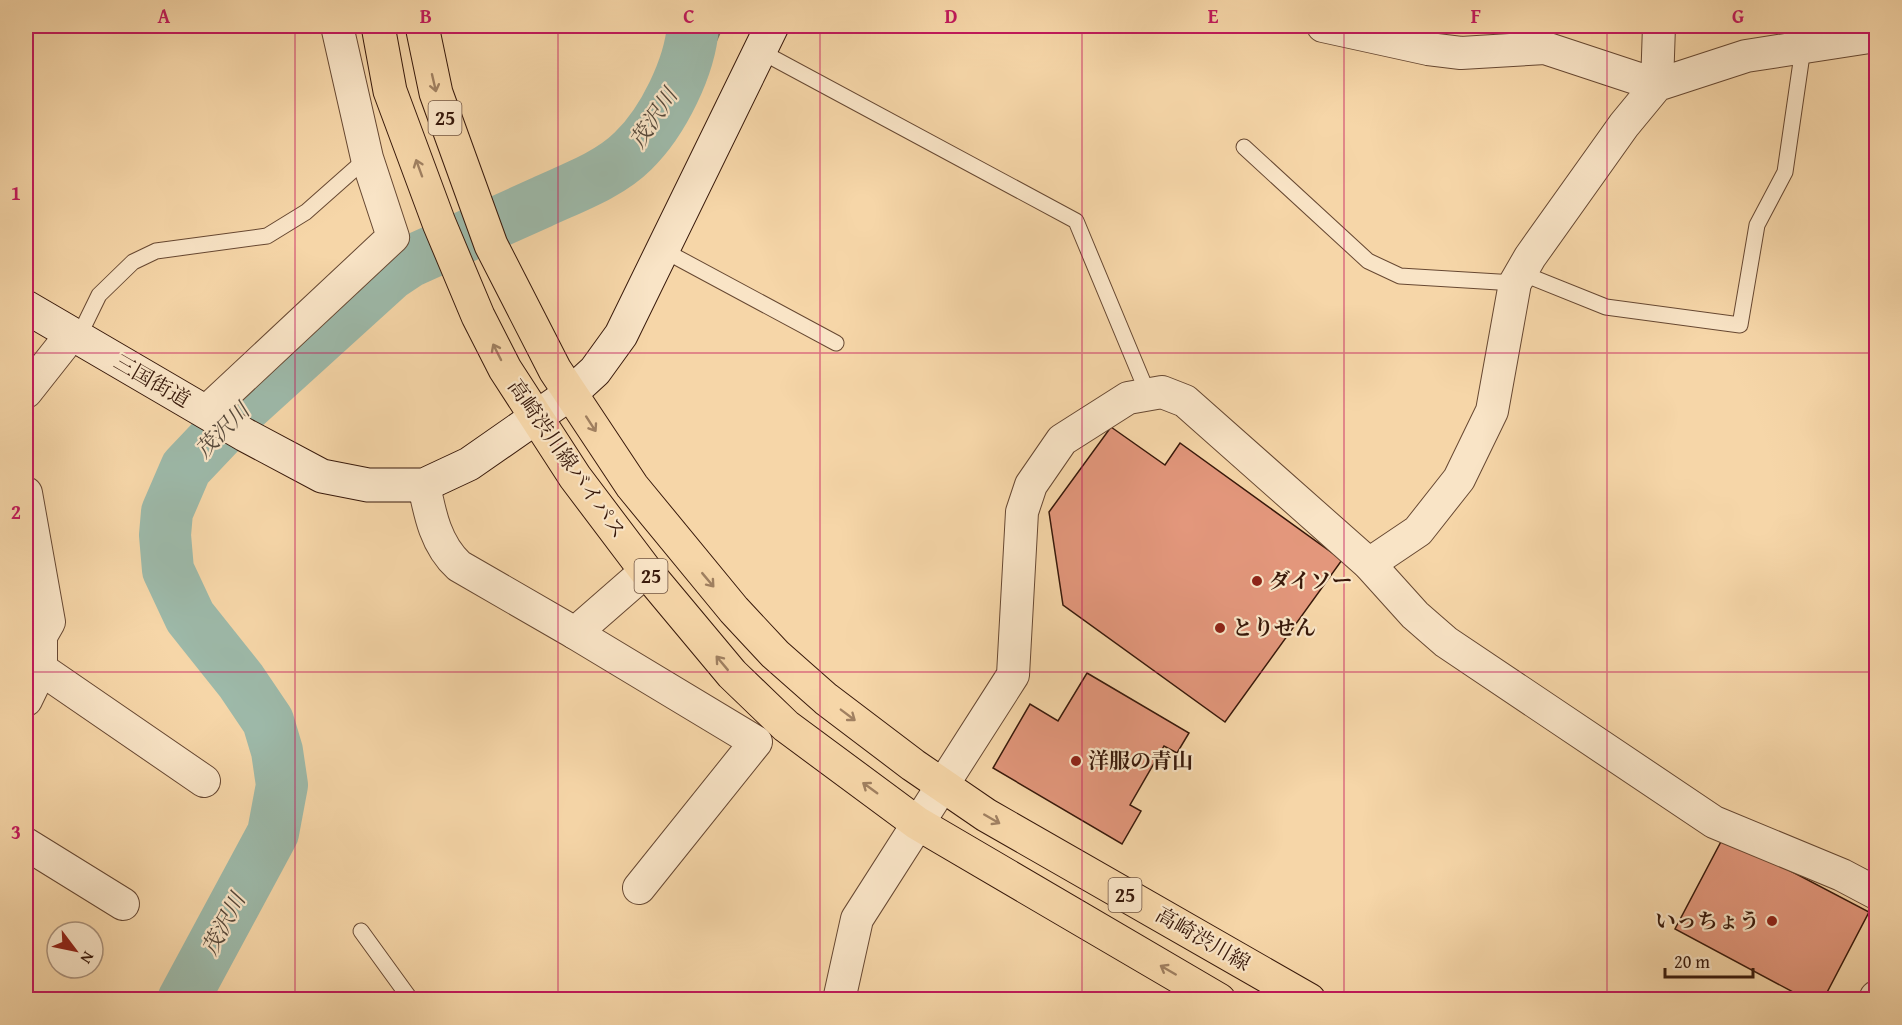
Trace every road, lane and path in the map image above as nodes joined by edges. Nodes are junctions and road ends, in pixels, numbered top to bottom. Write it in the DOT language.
graph roads {
  1 [pos="337,26"];
  2 [pos="378,26"];
  3 [pos="422,26"];
  4 [pos="1323,26"];
  5 [pos="1659,26"];
  6 [pos="1876,36"];
  7 [pos="766,38"];
  8 [pos="1803,48"];
  9 [pos="1657,85"];
  10 [pos="1244,147"];
  11 [pos="367,158"];
  12 [pos="663,250"];
  13 [pos="1518,278"];
  14 [pos="26,307"];
  15 [pos="74,336"];
  16 [pos="836,343"];
  17 [pos="26,392"];
  18 [pos="571,393"];
  19 [pos="1148,394"];
  20 [pos="206,412"];
  21 [pos="535,418"];
  22 [pos="424,485"];
  23 [pos="26,493"];
  24 [pos="1369,564"];
  25 [pos="646,571"];
  26 [pos="575,633"];
  27 [pos="41,669"];
  28 [pos="26,700"];
  29 [pos="204,781"];
  30 [pos="943,787"];
  31 [pos="917,823"];
  32 [pos="26,844"];
  33 [pos="639,888"];
  34 [pos="1876,893"];
  35 [pos="123,904"];
  36 [pos="361,931"];
  37 [pos="411,999"];
  38 [pos="839,999"];
  39 [pos="1219,999"];
  40 [pos="1309,999"];
  1 -- 11 [label="street"];
  21 -- 2 [label="main road, 高崎渋川線バイパス / 25, one-way"];
  3 -- 18 [label="main road, 高崎渋川線バイパス / 25, one-way"];
  4 -- 9 [label="street"];
  5 -- 9 [label="street"];
  6 -- 8 [label="street"];
  7 -- 12 [label="street, 三国街道"];
  7 -- 19 [label="lane"];
  8 -- 9 [label="street"];
  8 -- 13 [label="lane"];
  9 -- 13 [label="street"];
  10 -- 13 [label="lane"];
  11 -- 15 [label="lane"];
  11 -- 20 [label="street"];
  12 -- 16 [label="lane"];
  12 -- 18 [label="street, 三国街道"];
  13 -- 24 [label="street"];
  14 -- 15 [label="street, 三国街道"];
  15 -- 17 [label="street"];
  15 -- 20 [label="street, 三国街道"];
  18 -- 21 [label="street, 三国街道"];
  18 -- 30 [label="main road, 高崎渋川線バイパス / 25, one-way"];
  19 -- 24 [label="street"];
  19 -- 30 [label="street"];
  20 -- 22 [label="street, 三国街道"];
  21 -- 22 [label="street, 三国街道"];
  21 -- 25 [label="main road, 高崎渋川線バイパス / 25"];
  22 -- 26 [label="street"];
  23 -- 27 [label="street"];
  24 -- 34 [label="street"];
  25 -- 26 [label="street"];
  31 -- 25 [label="main road, 高崎渋川線バイパス / 25, one-way"];
  26 -- 33 [label="street"];
  27 -- 28 [label="street"];
  27 -- 29 [label="street"];
  30 -- 31 [label="street"];
  30 -- 40 [label="main road, 高崎渋川線 / 25, one-way"];
  31 -- 38 [label="street"];
  39 -- 31 [label="main road, 高崎渋川線 / 25, one-way"];
  32 -- 35 [label="street"];
  36 -- 37 [label="lane"];
}
